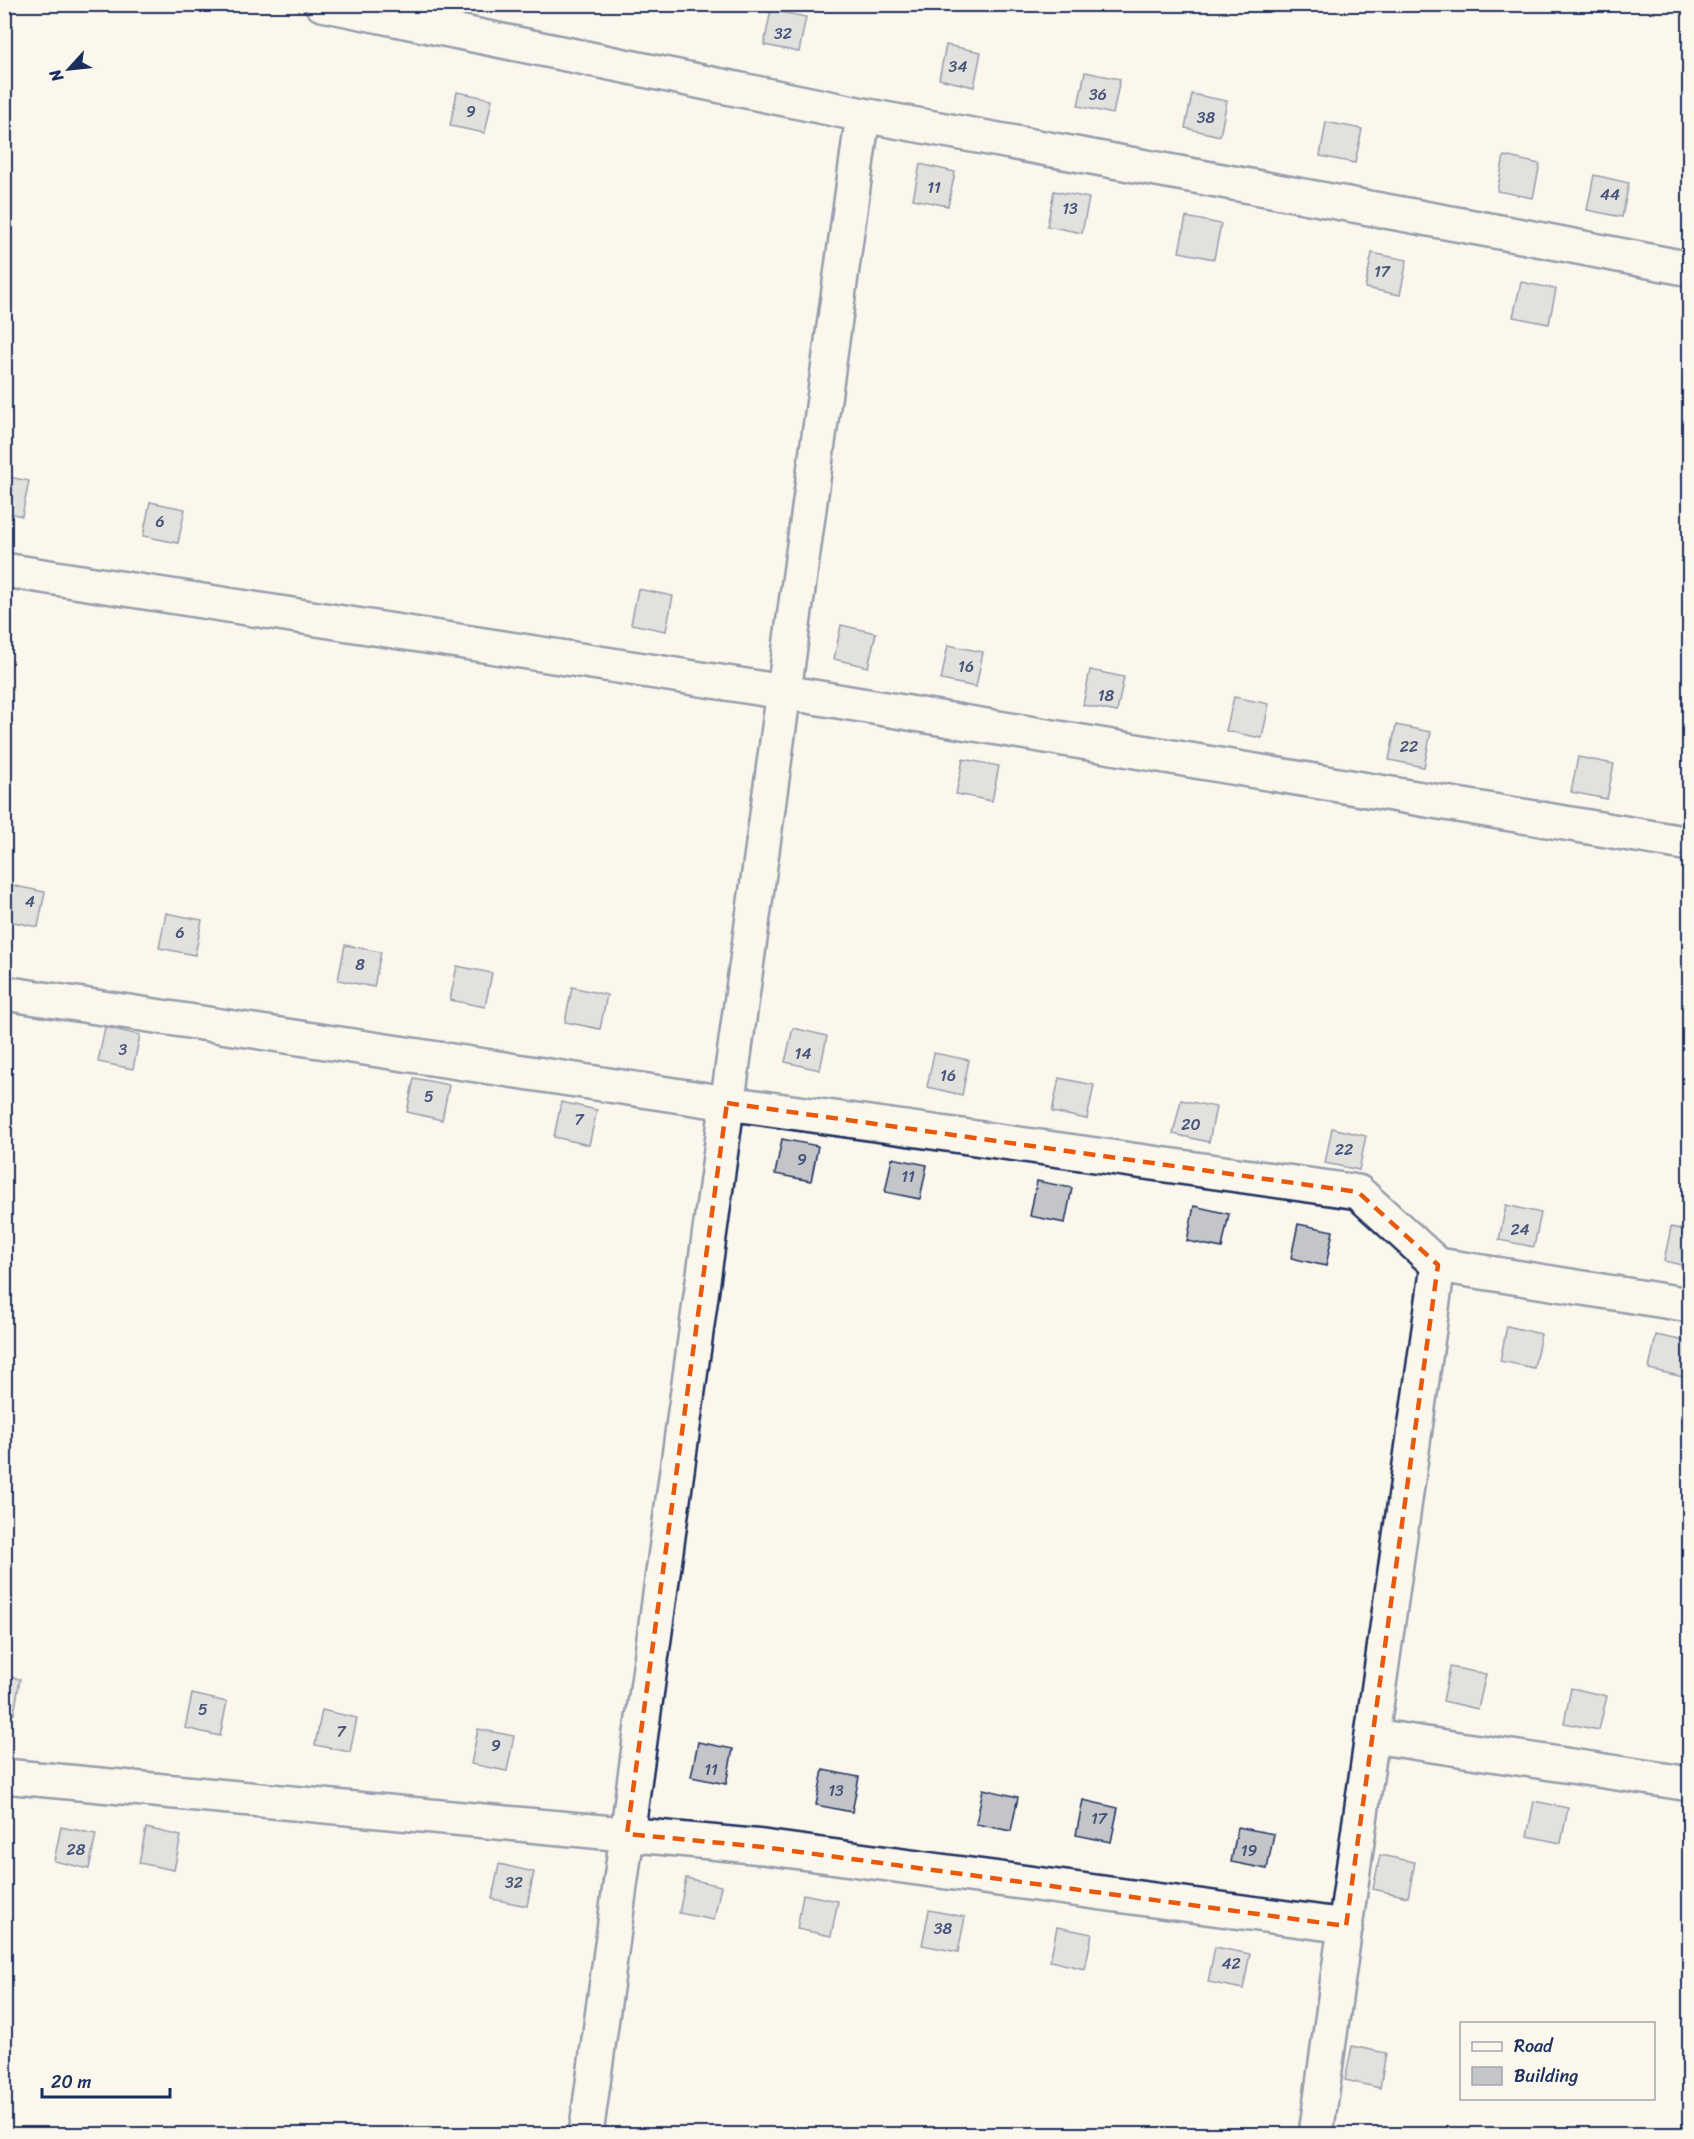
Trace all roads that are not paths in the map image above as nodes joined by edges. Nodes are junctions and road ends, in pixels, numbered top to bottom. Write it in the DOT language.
graph roads {
  1 [pos="322,4"];
  2 [pos="863,115"];
  3 [pos="1689,269"];
  4 [pos="4,570"];
  5 [pos="784,692"];
  6 [pos="1689,844"];
  7 [pos="4,993"];
  8 [pos="727,1102"];
  9 [pos="1438,1265"];
  10 [pos="1689,1305"];
  11 [pos="1373,1736"];
  12 [pos="4,1776"];
  13 [pos="1689,1784"];
  14 [pos="627,1834"];
  15 [pos="1346,1926"];
  16 [pos="586,2134"];
  17 [pos="1316,2134"];
  1 -- 2 [label="street"];
  2 -- 3 [label="street"];
  2 -- 5 [label="street"];
  4 -- 5 [label="street"];
  5 -- 6 [label="street"];
  5 -- 8 [label="street"];
  7 -- 8 [label="street"];
  8 -- 9 [label="street"];
  8 -- 14 [label="street"];
  9 -- 10 [label="street"];
  9 -- 11 [label="street"];
  11 -- 13 [label="street"];
  11 -- 15 [label="street"];
  12 -- 14 [label="street"];
  14 -- 15 [label="street"];
  14 -- 16 [label="street"];
  15 -- 17 [label="street"];
}
